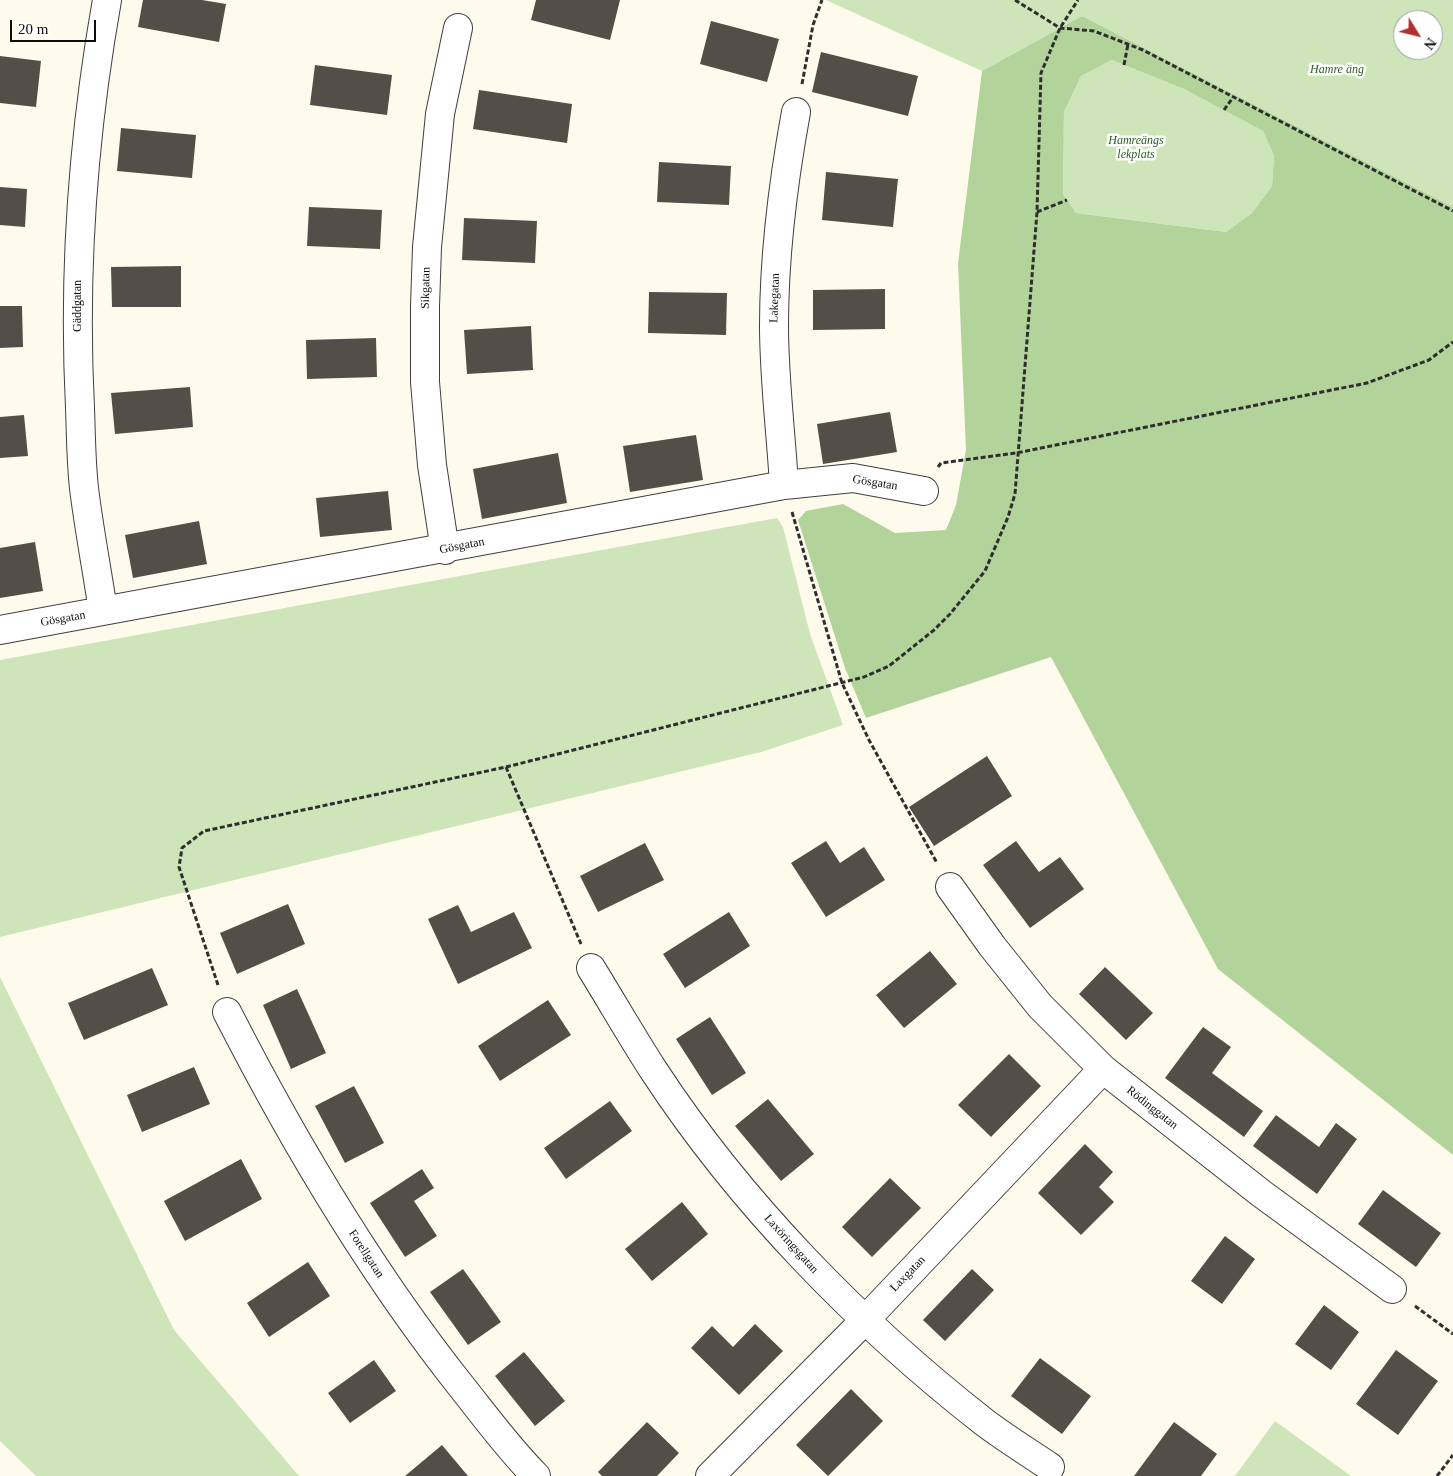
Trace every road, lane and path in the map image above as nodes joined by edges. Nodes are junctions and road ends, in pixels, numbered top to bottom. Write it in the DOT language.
graph roads {
  1 [pos="107,0"];
  2 [pos="822,0"];
  3 [pos="1015,0"];
  4 [pos="1078,0"];
  5 [pos="458,28"];
  6 [pos="1060,28"];
  7 [pos="1128,44"];
  8 [pos="1124,65"];
  9 [pos="1234,96"];
  10 [pos="1224,110"];
  11 [pos="796,112"];
  12 [pos="1067,200"];
  13 [pos="1453,211"];
  14 [pos="1037,212"];
  15 [pos="1453,342"];
  16 [pos="1016,453"];
  17 [pos="784,485"];
  18 [pos="924,491"];
  19 [pos="445,550"];
  20 [pos="103,611"];
  21 [pos="0,630"];
  22 [pos="842,683"];
  23 [pos="506,767"];
  24 [pos="950,887"];
  25 [pos="591,968"];
  26 [pos="227,1012"];
  27 [pos="1103,1069"];
  28 [pos="1392,1289"];
  29 [pos="866,1318"];
  30 [pos="1453,1334"];
  31 [pos="1453,1455"];
  32 [pos="1050,1467"];
  33 [pos="536,1476"];
  34 [pos="710,1476"];
  35 [pos="1437,1476"];
  1 -- 20 [label="street, Gäddgatan"];
  2 -- 11 [label="path"];
  3 -- 6 [label="path"];
  4 -- 6 [label="path"];
  5 -- 19 [label="street, Sikgatan"];
  6 -- 7 [label="path"];
  6 -- 14 [label="path"];
  7 -- 8 [label="path"];
  7 -- 9 [label="path"];
  9 -- 10 [label="path"];
  9 -- 13 [label="path"];
  11 -- 17 [label="street, Lakegatan"];
  12 -- 14 [label="path"];
  14 -- 16 [label="path"];
  15 -- 16 [label="path"];
  16 -- 18 [label="path"];
  16 -- 22 [label="path"];
  17 -- 18 [label="street, Gösgatan"];
  17 -- 19 [label="street, Gösgatan"];
  17 -- 22 [label="path"];
  19 -- 20 [label="street, Gösgatan"];
  20 -- 21 [label="street, Gösgatan"];
  22 -- 23 [label="path"];
  22 -- 24 [label="path"];
  23 -- 25 [label="path"];
  23 -- 26 [label="path"];
  24 -- 27 [label="street, Rödinggatan"];
  25 -- 29 [label="street, Laxöringsgatan"];
  26 -- 33 [label="street, Forellgatan"];
  27 -- 28 [label="street, Rödinggatan"];
  27 -- 29 [label="street, Laxgatan"];
  28 -- 30 [label="path"];
  29 -- 32 [label="street, Laxöringsgatan"];
  29 -- 34 [label="street, Laxgatan"];
  31 -- 35 [label="path"];
}
